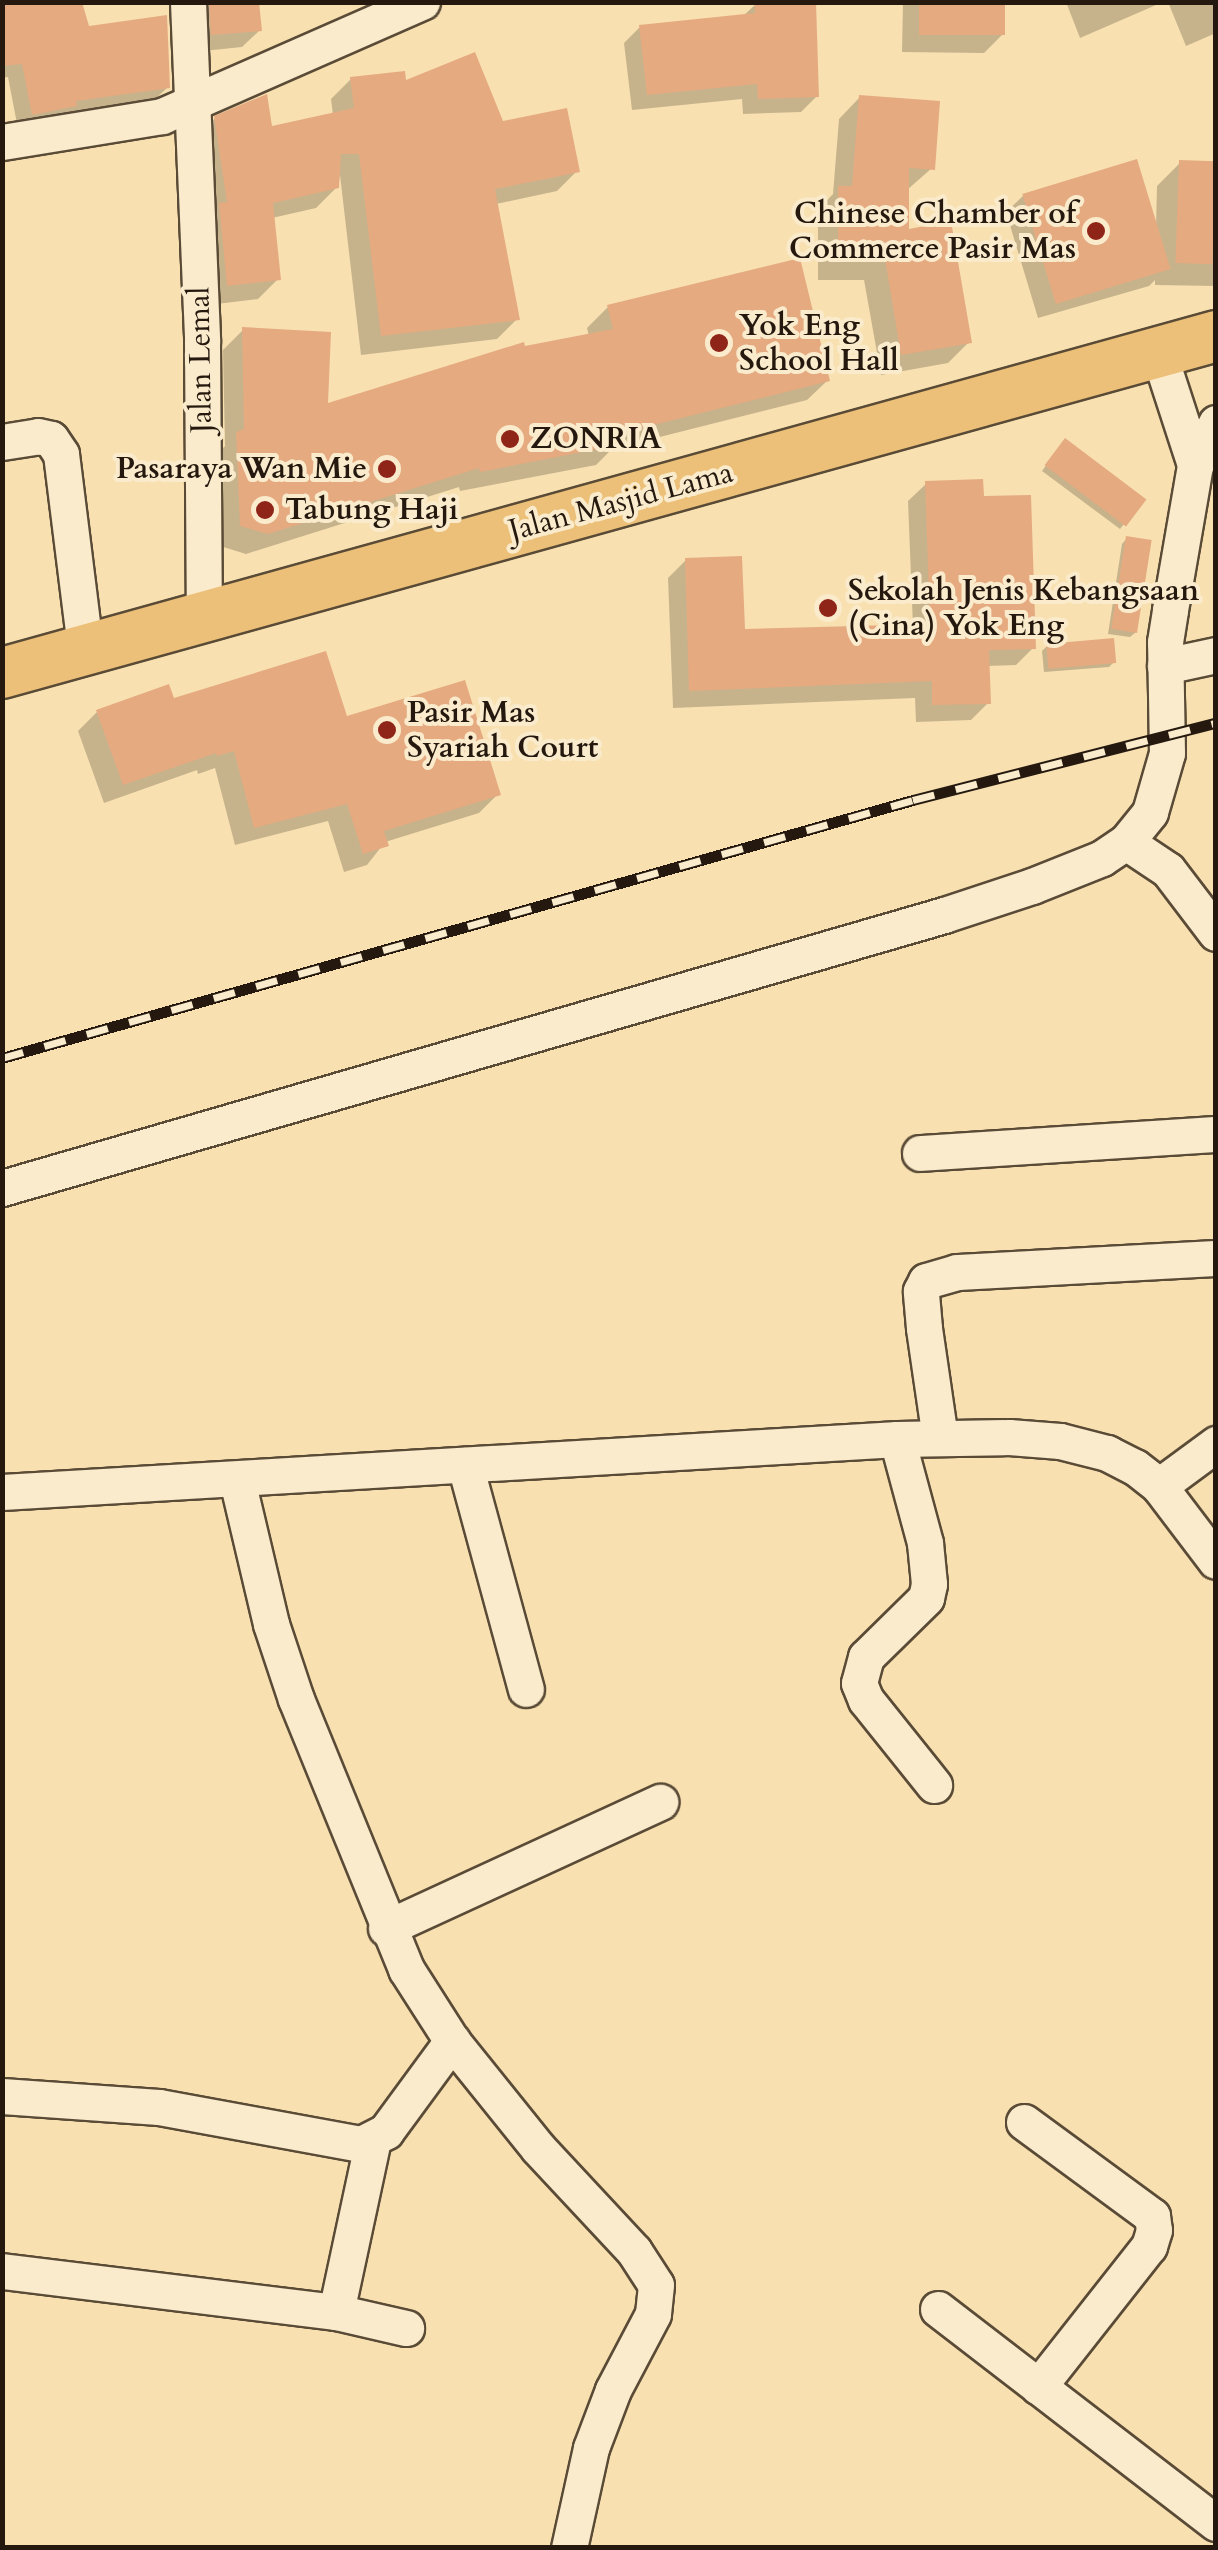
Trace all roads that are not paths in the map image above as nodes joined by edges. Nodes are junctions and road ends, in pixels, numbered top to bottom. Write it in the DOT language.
graph roads {
  1 [pos="188,2"];
  2 [pos="422,2"];
  3 [pos="195,105"];
  4 [pos="2,142"];
  5 [pos="1216,336"];
  6 [pos="1158,354"];
  7 [pos="1216,423"];
  8 [pos="2,442"];
  9 [pos="1195,465"];
  10 [pos="204,616"];
  11 [pos="85,647"];
  12 [pos="1216,655"];
  13 [pos="1165,666"];
  14 [pos="10,669"];
  15 [pos="1126,842"];
  16 [pos="1216,933"];
  17 [pos="1216,1134"];
  18 [pos="920,1153"];
  19 [pos="2,1188"];
  20 [pos="1216,1258"];
  21 [pos="940,1438"];
  22 [pos="897,1439"];
  23 [pos="1216,1444"];
  24 [pos="465,1466"];
  25 [pos="238,1480"];
  26 [pos="1158,1486"];
  27 [pos="2,1492"];
  28 [pos="1216,1561"];
  29 [pos="526,1689"];
  30 [pos="934,1784"];
  31 [pos="660,1802"];
  32 [pos="386,1928"];
  33 [pos="452,2040"];
  34 [pos="2,2096"];
  35 [pos="1024,2122"];
  36 [pos="373,2140"];
  37 [pos="2,2271"];
  38 [pos="938,2309"];
  39 [pos="336,2312"];
  40 [pos="406,2328"];
  41 [pos="1038,2387"];
  42 [pos="1216,2523"];
  43 [pos="570,2548"];
  1 -- 3 [label="street, Jalan Lemal"];
  2 -- 3 [label="street"];
  3 -- 4 [label="street"];
  3 -- 10 [label="street, Jalan Lemal"];
  5 -- 6 [label="highway, Jalan Masjid Lama"];
  6 -- 9 [label="street"];
  6 -- 10 [label="highway, Jalan Masjid Lama"];
  7 -- 9 [label="street"];
  8 -- 11 [label="street"];
  9 -- 13 [label="street"];
  10 -- 11 [label="highway, Jalan Masjid Lama"];
  11 -- 14 [label="highway, Jalan Masjid Lama"];
  12 -- 13 [label="street"];
  13 -- 15 [label="street"];
  15 -- 16 [label="street"];
  15 -- 19 [label="street"];
  17 -- 18 [label="street"];
  20 -- 21 [label="street"];
  21 -- 22 [label="street"];
  21 -- 26 [label="street"];
  22 -- 24 [label="street"];
  22 -- 30 [label="street"];
  23 -- 26 [label="street"];
  24 -- 25 [label="street"];
  24 -- 29 [label="street"];
  25 -- 27 [label="street"];
  25 -- 32 [label="street"];
  26 -- 28 [label="street"];
  31 -- 32 [label="street"];
  32 -- 33 [label="street"];
  33 -- 36 [label="street"];
  33 -- 43 [label="street"];
  34 -- 36 [label="street"];
  35 -- 41 [label="street"];
  36 -- 39 [label="street"];
  37 -- 39 [label="street"];
  38 -- 41 [label="street"];
  39 -- 40 [label="street"];
  41 -- 42 [label="street"];
}
